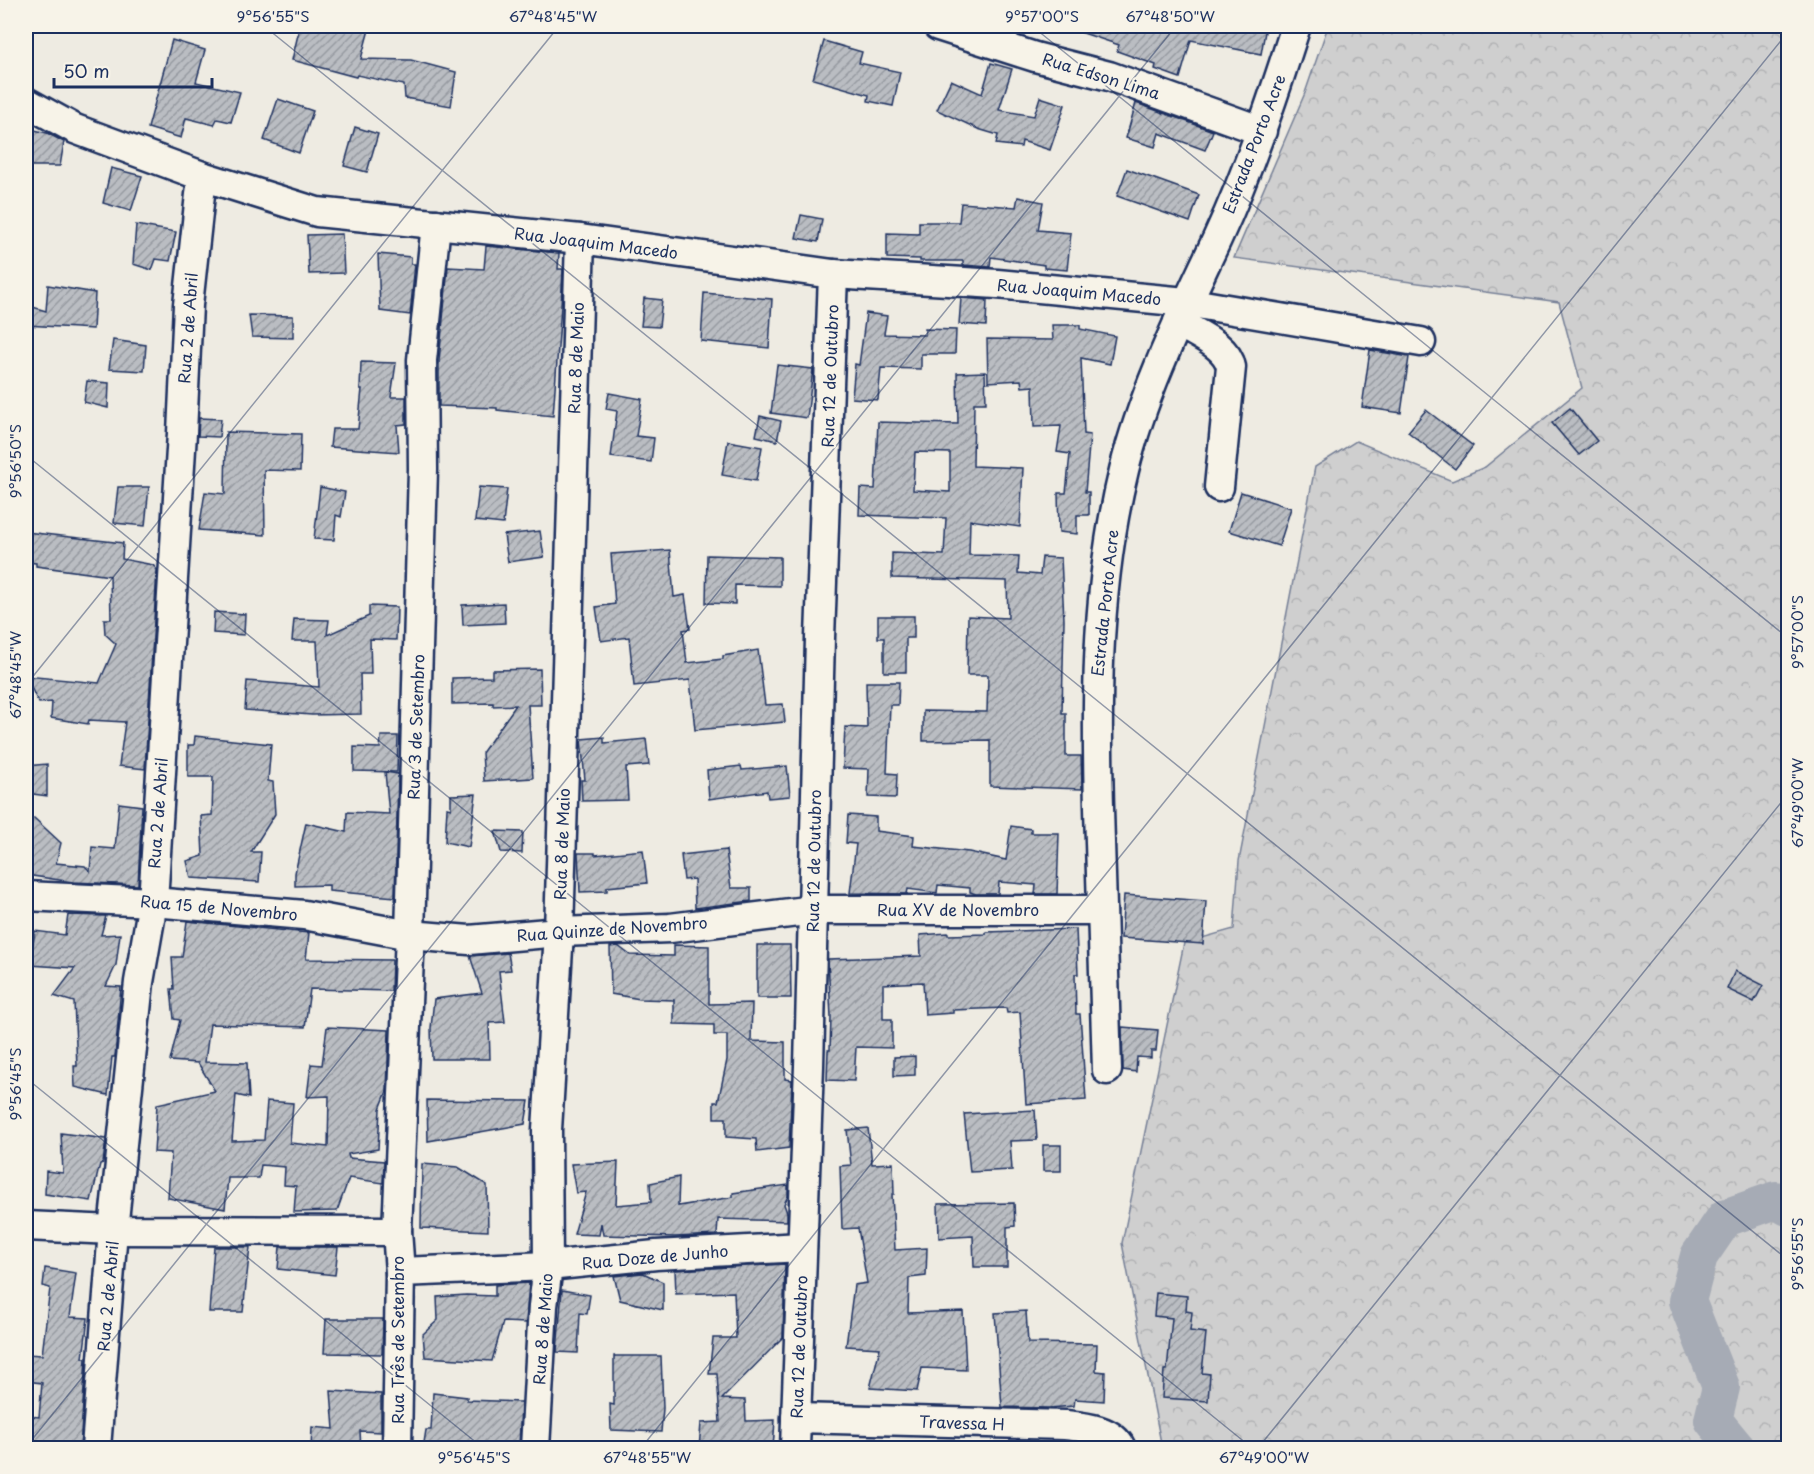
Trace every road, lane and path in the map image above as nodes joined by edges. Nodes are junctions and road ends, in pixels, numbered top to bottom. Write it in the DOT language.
graph roads {
  1 [pos="938,26"];
  2 [pos="1296,26"];
  3 [pos="26,102"];
  4 [pos="1262,131"];
  5 [pos="202,176"];
  6 [pos="436,224"];
  7 [pos="580,239"];
  8 [pos="833,274"];
  9 [pos="1182,312"];
  10 [pos="1421,342"];
  11 [pos="1219,487"];
  12 [pos="26,896"];
  13 [pos="153,902"];
  14 [pos="814,910"];
  15 [pos="1102,910"];
  16 [pos="559,932"];
  17 [pos="410,935"];
  18 [pos="1107,1070"];
  19 [pos="26,1226"];
  20 [pos="113,1230"];
  21 [pos="397,1231"];
  22 [pos="802,1247"];
  23 [pos="548,1266"];
  24 [pos="400,1272"];
  25 [pos="796,1418"];
  26 [pos="96,1449"];
  27 [pos="397,1449"];
  28 [pos="535,1449"];
  29 [pos="795,1449"];
  30 [pos="1121,1449"];
  1 -- 4 [label="street, Rua Edson Lima"];
  2 -- 4 [label="street, Estrada Porto Acre"];
  3 -- 5 [label="street, Rua Joaquim Macedo"];
  4 -- 9 [label="street, Estrada Porto Acre"];
  5 -- 6 [label="street, Rua Joaquim Macedo"];
  5 -- 13 [label="street, Rua 2 de Abril"];
  6 -- 7 [label="street, Rua Joaquim Macedo"];
  6 -- 17 [label="street, Rua 3 de Setembro"];
  7 -- 8 [label="street, Rua Joaquim Macedo"];
  7 -- 16 [label="street, Rua 8 de Maio"];
  8 -- 9 [label="street, Rua Joaquim Macedo"];
  8 -- 14 [label="street, Rua 12 de Outubro"];
  9 -- 10 [label="street, Rua Joaquim Macedo"];
  9 -- 11 [label="street"];
  9 -- 15 [label="street, Estrada Porto Acre"];
  12 -- 13 [label="street, Rua 15 de Novembro"];
  13 -- 17 [label="street, Rua 15 de Novembro"];
  13 -- 20 [label="street, Rua 2 de Abril"];
  14 -- 15 [label="street, Rua XV de Novembro"];
  14 -- 16 [label="street, Rua Quinze de Novembro"];
  14 -- 22 [label="street, Rua 12 de Outubro"];
  15 -- 18 [label="street, Estrada Porto Acre"];
  16 -- 17 [label="street, Rua Quinze de Novembro"];
  16 -- 23 [label="street, Rua 8 de Maio"];
  17 -- 21 [label="street, Rua 3 de Setembro"];
  19 -- 20 [label="street"];
  20 -- 21 [label="street"];
  20 -- 26 [label="street, Rua 2 de Abril"];
  21 -- 24 [label="street, Rua Três de Setembro"];
  22 -- 23 [label="street, Rua Doze de Junho"];
  22 -- 25 [label="street, Rua 12 de Outubro"];
  23 -- 24 [label="street, Rua Doze de Junho"];
  23 -- 28 [label="street, Rua 8 de Maio"];
  24 -- 27 [label="street, Rua Três de Setembro"];
  25 -- 29 [label="street, Rua 12 de Outubro"];
  25 -- 30 [label="street, Travessa H"];
}
